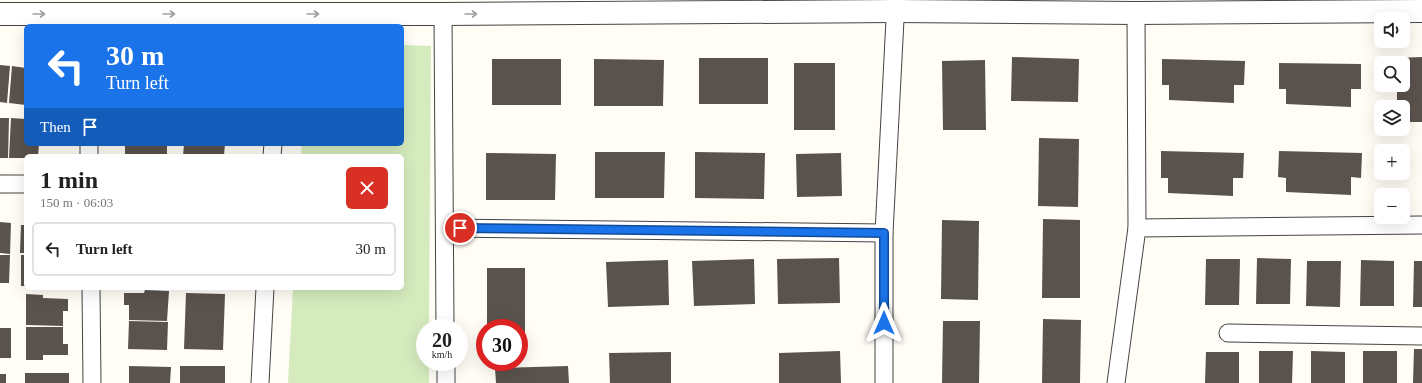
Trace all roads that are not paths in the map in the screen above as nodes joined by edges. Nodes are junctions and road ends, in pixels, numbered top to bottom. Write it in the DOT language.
graph roads {
  1 [pos="896,6"];
  2 [pos="1422,11"];
  3 [pos="1136,13"];
  4 [pos="0,14"];
  5 [pos="443,14"];
  6 [pos="88,20"];
  7 [pos="279,20"];
  8 [pos="0,184"];
  9 [pos="24,184"];
  10 [pos="1422,225"];
  11 [pos="445,228"];
  12 [pos="1137,228"];
  13 [pos="884,233"];
  14 [pos="91,290"];
  15 [pos="265,290"];
  16 [pos="445,319"];
  17 [pos="1228,333"];
  18 [pos="1422,336"];
  19 [pos="446,371"];
  20 [pos="92,383"];
  21 [pos="260,383"];
  22 [pos="446,383"];
  23 [pos="884,383"];
  24 [pos="1116,383"];
  1 -- 3 [label="street"];
  5 -- 1 [label="street, one-way"];
  1 -- 13 [label="street"];
  2 -- 3 [label="street"];
  3 -- 12 [label="street"];
  4 -- 6 [label="street, one-way"];
  7 -- 5 [label="street, one-way"];
  5 -- 11 [label="street"];
  6 -- 7 [label="street, one-way"];
  8 -- 9 [label="street"];
  10 -- 12 [label="street"];
  11 -- 13 [label="street"];
  11 -- 16 [label="street"];
  12 -- 24 [label="street"];
  13 -- 23 [label="street"];
  14 -- 20 [label="street"];
  15 -- 21 [label="street"];
  17 -- 18 [label="street"];
  19 -- 22 [label="street"];
}
